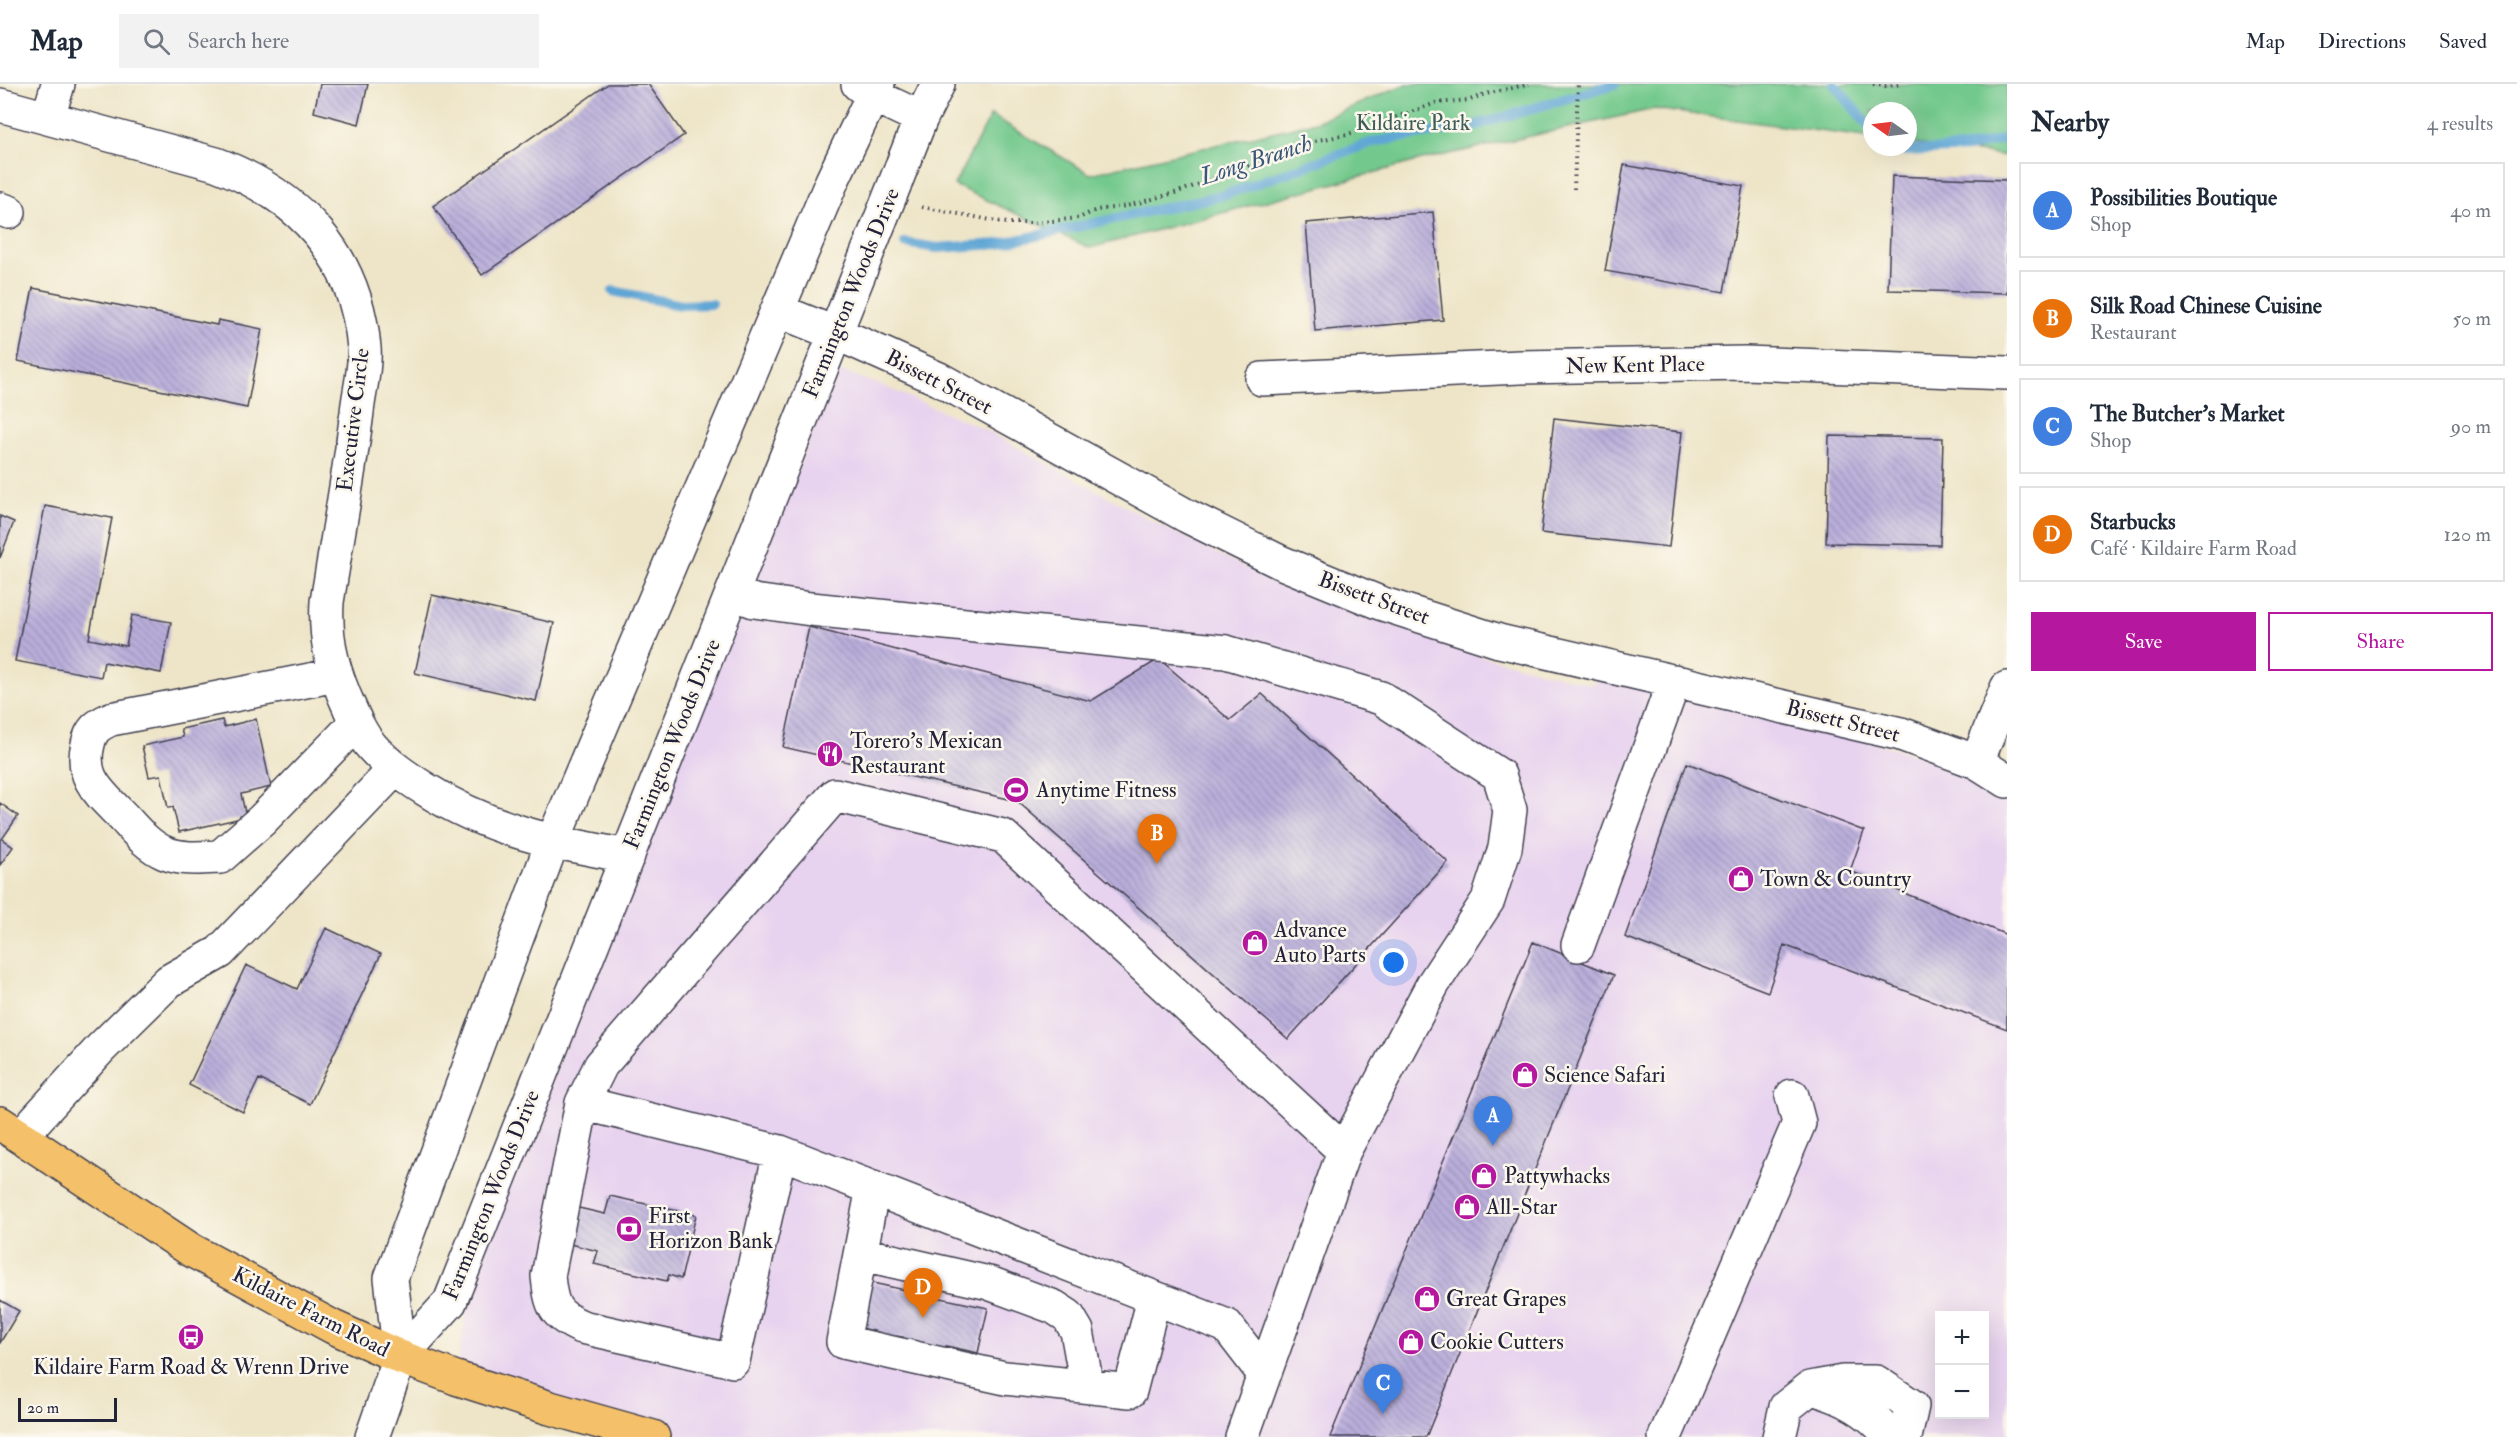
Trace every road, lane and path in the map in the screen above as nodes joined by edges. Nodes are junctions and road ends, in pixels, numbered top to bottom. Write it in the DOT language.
graph roads {
  1 [pos="58,84"];
  2 [pos="938,84"];
  3 [pos="1529,84"];
  4 [pos="1578,84"];
  5 [pos="1873,84"];
  6 [pos="1902,84"];
  7 [pos="870,88"];
  8 [pos="0,105"];
  9 [pos="48,118"];
  10 [pos="921,118"];
  11 [pos="1574,189"];
  12 [pos="916,206"];
  13 [pos="779,311"];
  14 [pos="835,333"];
  15 [pos="2007,373"];
  16 [pos="1262,379"];
  17 [pos="732,593"];
  18 [pos="336,675"];
  19 [pos="1674,681"];
  20 [pos="2007,688"];
  21 [pos="356,723"];
  22 [pos="1977,762"];
  23 [pos="394,770"];
  24 [pos="2007,782"];
  25 [pos="552,843"];
  26 [pos="628,856"];
  27 [pos="1578,945"];
  28 [pos="1792,1096"];
  29 [pos="582,1103"];
  30 [pos="11,1129"];
  31 [pos="1344,1150"];
  32 [pos="780,1152"];
  33 [pos="873,1188"];
  34 [pos="861,1254"];
  35 [pos="1154,1299"];
  36 [pos="400,1357"];
  37 [pos="1264,1374"];
  38 [pos="1088,1386"];
  39 [pos="1810,1388"];
  40 [pos="372,1437"];
  41 [pos="653,1437"];
  42 [pos="1242,1437"];
  43 [pos="1665,1437"];
  44 [pos="1779,1437"];
  45 [pos="1890,1437"];
  46 [pos="1905,1437"];
  1 -- 9 [label="street"];
  2 -- 10 [label="street, Farmington Woods Drive"];
  3 -- 12 [label="path"];
  4 -- 11 [label="path"];
  5 -- 6 [label="path"];
  7 -- 10 [label="street"];
  7 -- 13 [label="street"];
  8 -- 9 [label="street, Executive Circle"];
  9 -- 18 [label="street, Executive Circle"];
  10 -- 14 [label="street, Farmington Woods Drive"];
  13 -- 14 [label="street, Bissett Street"];
  13 -- 25 [label="street"];
  14 -- 17 [label="street, Farmington Woods Drive"];
  14 -- 19 [label="street, Bissett Street"];
  15 -- 16 [label="street, New Kent Place"];
  17 -- 26 [label="street, Farmington Woods Drive"];
  17 -- 31 [label="street"];
  18 -- 21 [label="street, Executive Circle"];
  18 -- 21 [label="street"];
  19 -- 22 [label="street, Bissett Street"];
  19 -- 27 [label="street"];
  20 -- 22 [label="street"];
  21 -- 23 [label="street, Executive Circle"];
  22 -- 24 [label="street, Bissett Street"];
  23 -- 25 [label="street, Executive Circle"];
  23 -- 30 [label="street"];
  25 -- 26 [label="street, Executive Circle"];
  25 -- 36 [label="street"];
  26 -- 36 [label="street, Farmington Woods Drive"];
  28 -- 43 [label="street"];
  29 -- 31 [label="street"];
  29 -- 32 [label="street"];
  29 -- 32 [label="street"];
  30 -- 36 [label="main road, Kildaire Farm Road"];
  31 -- 37 [label="street"];
  32 -- 33 [label="street"];
  33 -- 34 [label="street"];
  33 -- 35 [label="street"];
  34 -- 38 [label="street"];
  34 -- 38 [label="street"];
  35 -- 37 [label="street"];
  35 -- 38 [label="street"];
  36 -- 40 [label="street"];
  36 -- 41 [label="main road, Kildaire Farm Road"];
  37 -- 42 [label="street"];
  39 -- 44 [label="street"];
  39 -- 45 [label="street"];
  39 -- 46 [label="street"];
}
